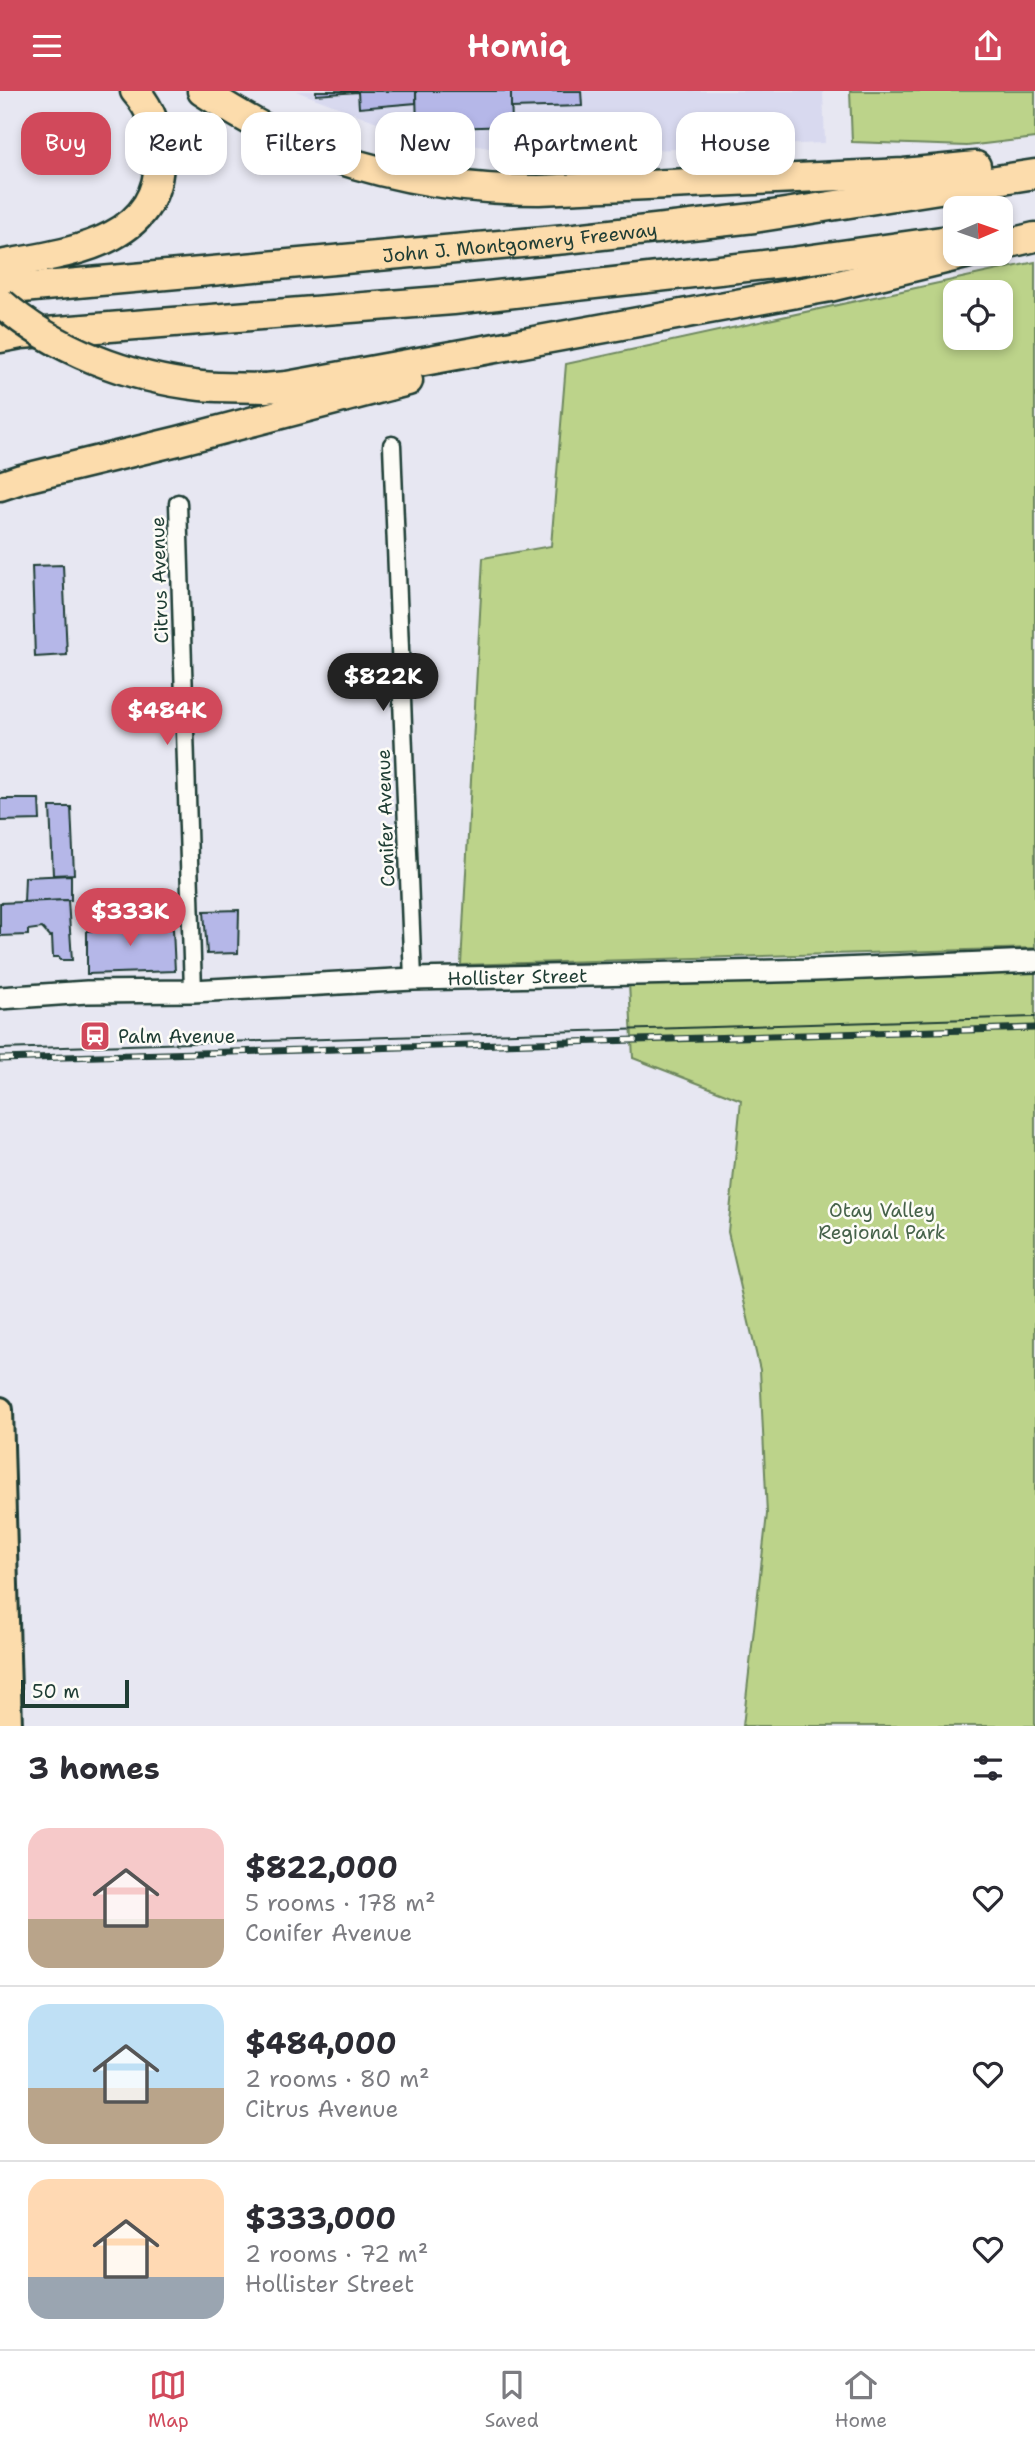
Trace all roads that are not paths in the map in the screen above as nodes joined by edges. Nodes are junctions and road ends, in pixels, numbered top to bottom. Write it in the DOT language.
graph roads {
  1 [pos="135,91"];
  2 [pos="202,91"];
  3 [pos="1035,158"];
  4 [pos="1035,173"];
  5 [pos="1035,228"];
  6 [pos="1013,231"];
  7 [pos="1035,237"];
  8 [pos="943,241"];
  9 [pos="1013,242"];
  10 [pos="943,259"];
  11 [pos="0,265"];
  12 [pos="0,290"];
  13 [pos="0,302"];
  14 [pos="0,338"];
  15 [pos="463,353"];
  16 [pos="391,445"];
  17 [pos="0,487"];
  18 [pos="178,503"];
  19 [pos="1035,961"];
  20 [pos="413,979"];
  21 [pos="193,991"];
  22 [pos="0,998"];
  23 [pos="0,1411"];
  24 [pos="2,1546"];
  25 [pos="9,1726"];
  1 -- 11 [label="highway"];
  2 -- 3 [label="highway"];
  4 -- 12 [label="highway, John J. Montgomery Freeway"];
  5 -- 6 [label="highway"];
  7 -- 9 [label="highway"];
  8 -- 14 [label="highway"];
  10 -- 15 [label="highway"];
  13 -- 15 [label="highway, bridge"];
  15 -- 17 [label="highway"];
  16 -- 20 [label="street, Conifer Avenue"];
  18 -- 21 [label="street, Citrus Avenue"];
  19 -- 20 [label="main road, Hollister Street"];
  20 -- 21 [label="main road, Hollister Street"];
  21 -- 22 [label="main road, Hollister Street"];
  23 -- 24 [label="main road"];
  24 -- 25 [label="main road"];
}
